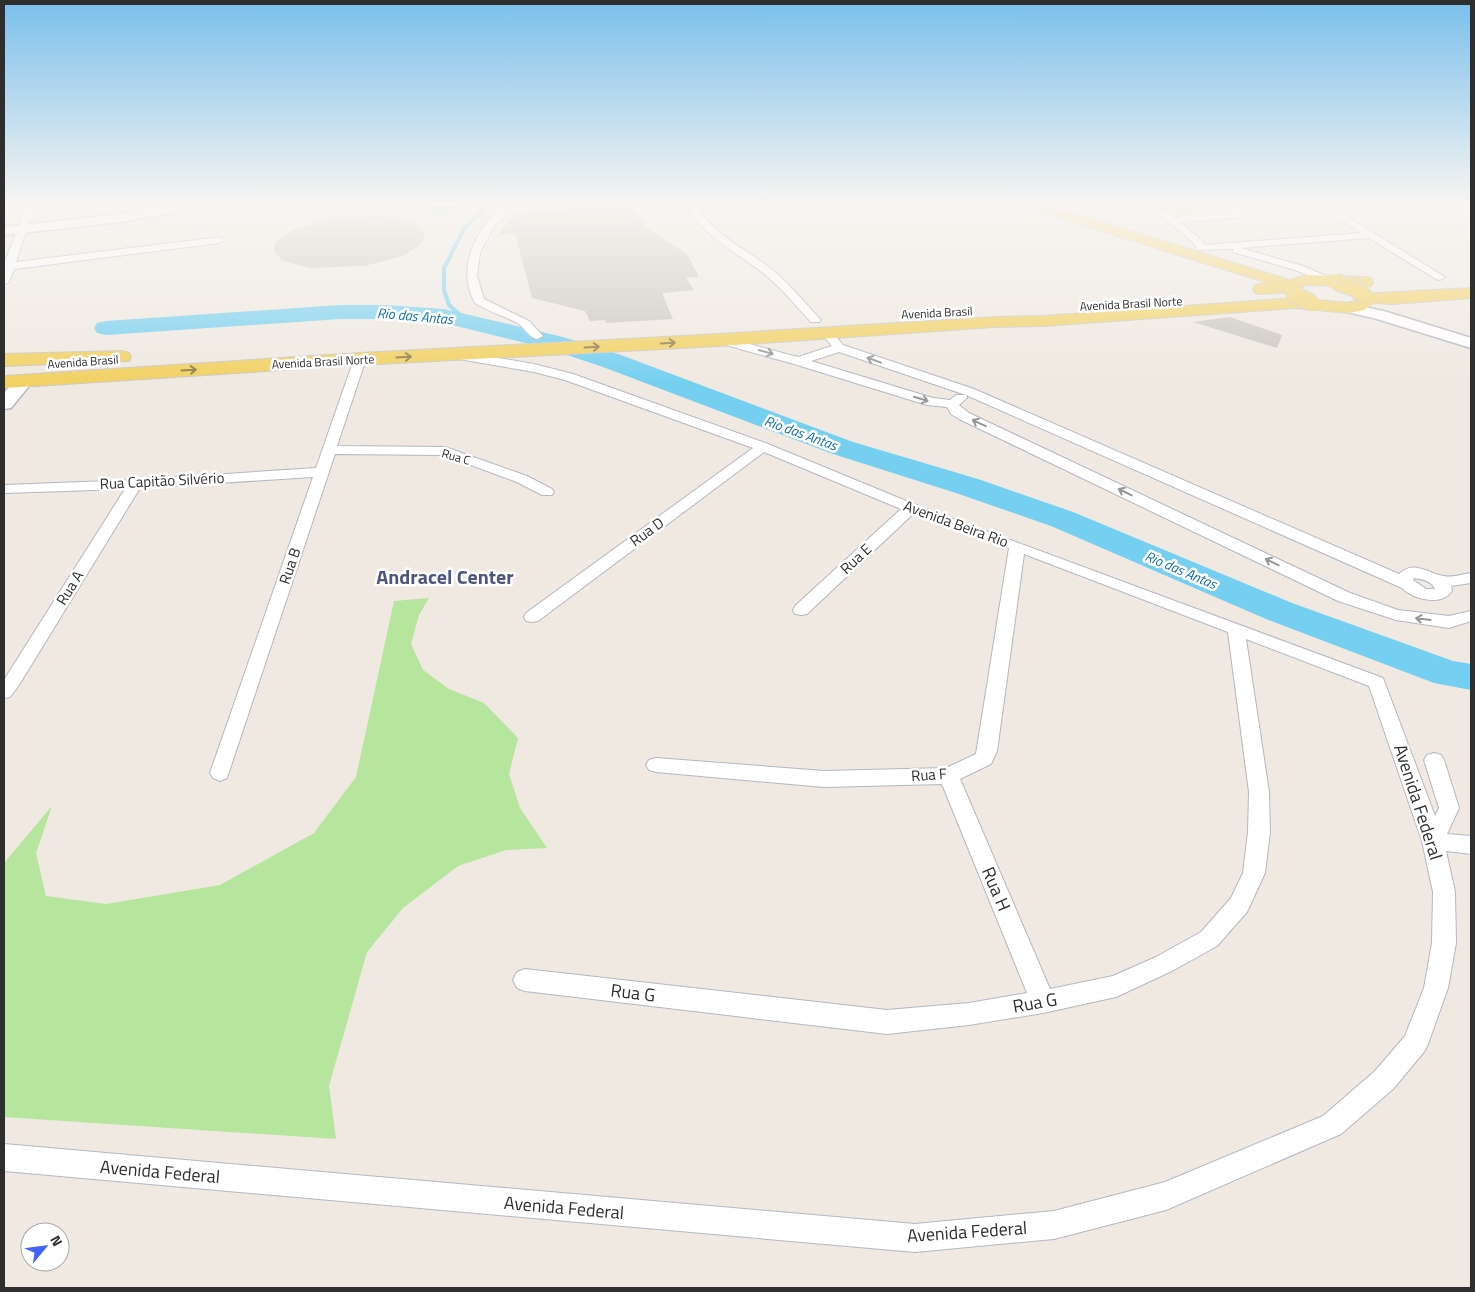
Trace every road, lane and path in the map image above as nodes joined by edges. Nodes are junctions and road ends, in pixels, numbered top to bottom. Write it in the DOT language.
graph roads {
  1 [pos="29,263"];
  2 [pos="474,263"];
  3 [pos="758,263"];
  4 [pos="1227,263"];
  5 [pos="1242,263"];
  6 [pos="1283,263"];
  7 [pos="1424,263"];
  8 [pos="7,266"];
  9 [pos="1448,276"];
  10 [pos="1412,279"];
  11 [pos="1332,281"];
  12 [pos="4,282"];
  13 [pos="1383,282"];
  14 [pos="1471,283"];
  15 [pos="1296,284"];
  16 [pos="1471,287"];
  17 [pos="1245,290"];
  18 [pos="1471,293"];
  19 [pos="1366,299"];
  20 [pos="1312,303"];
  21 [pos="1028,305"];
  22 [pos="1349,308"];
  23 [pos="969,312"];
  24 [pos="995,322"];
  25 [pos="821,326"];
  26 [pos="1471,332"];
  27 [pos="582,334"];
  28 [pos="719,340"];
  29 [pos="1471,343"];
  30 [pos="642,344"];
  31 [pos="838,348"];
  32 [pos="537,351"];
  33 [pos="162,356"];
  34 [pos="360,360"];
  35 [pos="798,361"];
  36 [pos="4,369"];
  37 [pos="140,373"];
  38 [pos="24,381"];
  39 [pos="970,392"];
  40 [pos="4,404"];
  41 [pos="952,404"];
  42 [pos="763,447"];
  43 [pos="328,450"];
  44 [pos="321,472"];
  45 [pos="135,484"];
  46 [pos="4,489"];
  47 [pos="547,492"];
  48 [pos="911,508"];
  49 [pos="1017,546"];
  50 [pos="1471,578"];
  51 [pos="801,610"];
  52 [pos="1471,616"];
  53 [pos="532,617"];
  54 [pos="1236,628"];
  55 [pos="1377,682"];
  56 [pos="4,692"];
  57 [pos="1434,760"];
  58 [pos="656,765"];
  59 [pos="220,774"];
  60 [pos="949,776"];
  61 [pos="1433,841"];
  62 [pos="1471,845"];
  63 [pos="525,980"];
  64 [pos="1044,1002"];
  65 [pos="4,1158"];
  1 -- 8 [label="street"];
  2 -- 32 [label="street"];
  3 -- 25 [label="street"];
  4 -- 15 [label="main road"];
  5 -- 15 [label="main road"];
  6 -- 11 [label="street"];
  7 -- 9 [label="street"];
  8 -- 12 [label="street"];
  9 -- 10 [label="main road"];
  11 -- 13 [label="main road"];
  11 -- 15 [label="main road"];
  11 -- 19 [label="main road, bridge"];
  14 -- 23 [label="main road, Avenida Brasil Norte"];
  15 -- 17 [label="main road"];
  15 -- 20 [label="main road, bridge"];
  16 -- 24 [label="main road, Avenida Brasil Norte"];
  18 -- 19 [label="main road"];
  19 -- 22 [label="main road"];
  19 -- 26 [label="main road"];
  20 -- 22 [label="main road"];
  20 -- 24 [label="main road, Avenida Brasil"];
  21 -- 23 [label="main road, Avenida Brasil"];
  22 -- 29 [label="main road"];
  23 -- 25 [label="main road, Avenida Brasil"];
  24 -- 25 [label="main road, Avenida Brasil"];
  25 -- 27 [label="main road, Avenida Brasil"];
  25 -- 28 [label="main road, Avenida Brasil"];
  25 -- 31 [label="street"];
  27 -- 32 [label="main road, Avenida Brasil Norte"];
  30 -- 28 [label="main road, Avenida Brasil, one-way"];
  28 -- 35 [label="street, one-way"];
  32 -- 30 [label="main road, Avenida Brasil Norte, one-way"];
  31 -- 35 [label="street"];
  39 -- 31 [label="street, one-way"];
  32 -- 33 [label="main road, Avenida Brasil Norte"];
  34 -- 32 [label="main road, Avenida Brasil Norte, one-way"];
  32 -- 42 [label="street, Avenida Beira Rio"];
  33 -- 36 [label="main road, Avenida Brasil"];
  37 -- 34 [label="main road, Avenida Brasil Norte, one-way"];
  34 -- 43 [label="street, Rua B"];
  35 -- 41 [label="street, one-way"];
  36 -- 37 [label="main road, Avenida Brasil"];
  36 -- 38 [label="main road, Avenida Brasil Norte"];
  37 -- 38 [label="main road, Avenida Brasil Norte"];
  38 -- 40 [label="main road"];
  39 -- 41 [label="street"];
  39 -- 50 [label="street"];
  52 -- 41 [label="street, one-way"];
  42 -- 48 [label="street, Avenida Beira Rio"];
  42 -- 53 [label="street, Rua D"];
  43 -- 44 [label="street, Rua B"];
  43 -- 47 [label="street, Rua C"];
  44 -- 45 [label="street, Rua Capitão Silvério"];
  44 -- 59 [label="street, Rua B"];
  45 -- 46 [label="street, Rua Capitão Silvério"];
  45 -- 56 [label="street, Rua A"];
  48 -- 49 [label="street, Avenida Beira Rio"];
  48 -- 51 [label="street, Rua E"];
  49 -- 54 [label="street, Avenida Beira Rio"];
  49 -- 60 [label="street, Rua F"];
  54 -- 55 [label="street, Avenida Beira Rio"];
  54 -- 64 [label="street, Rua G"];
  55 -- 61 [label="street, Avenida Federal"];
  57 -- 61 [label="street"];
  58 -- 60 [label="street, Rua F"];
  60 -- 64 [label="street, Rua H"];
  61 -- 62 [label="street"];
  61 -- 65 [label="street, Avenida Federal"];
  63 -- 64 [label="street, Rua G"];
}
